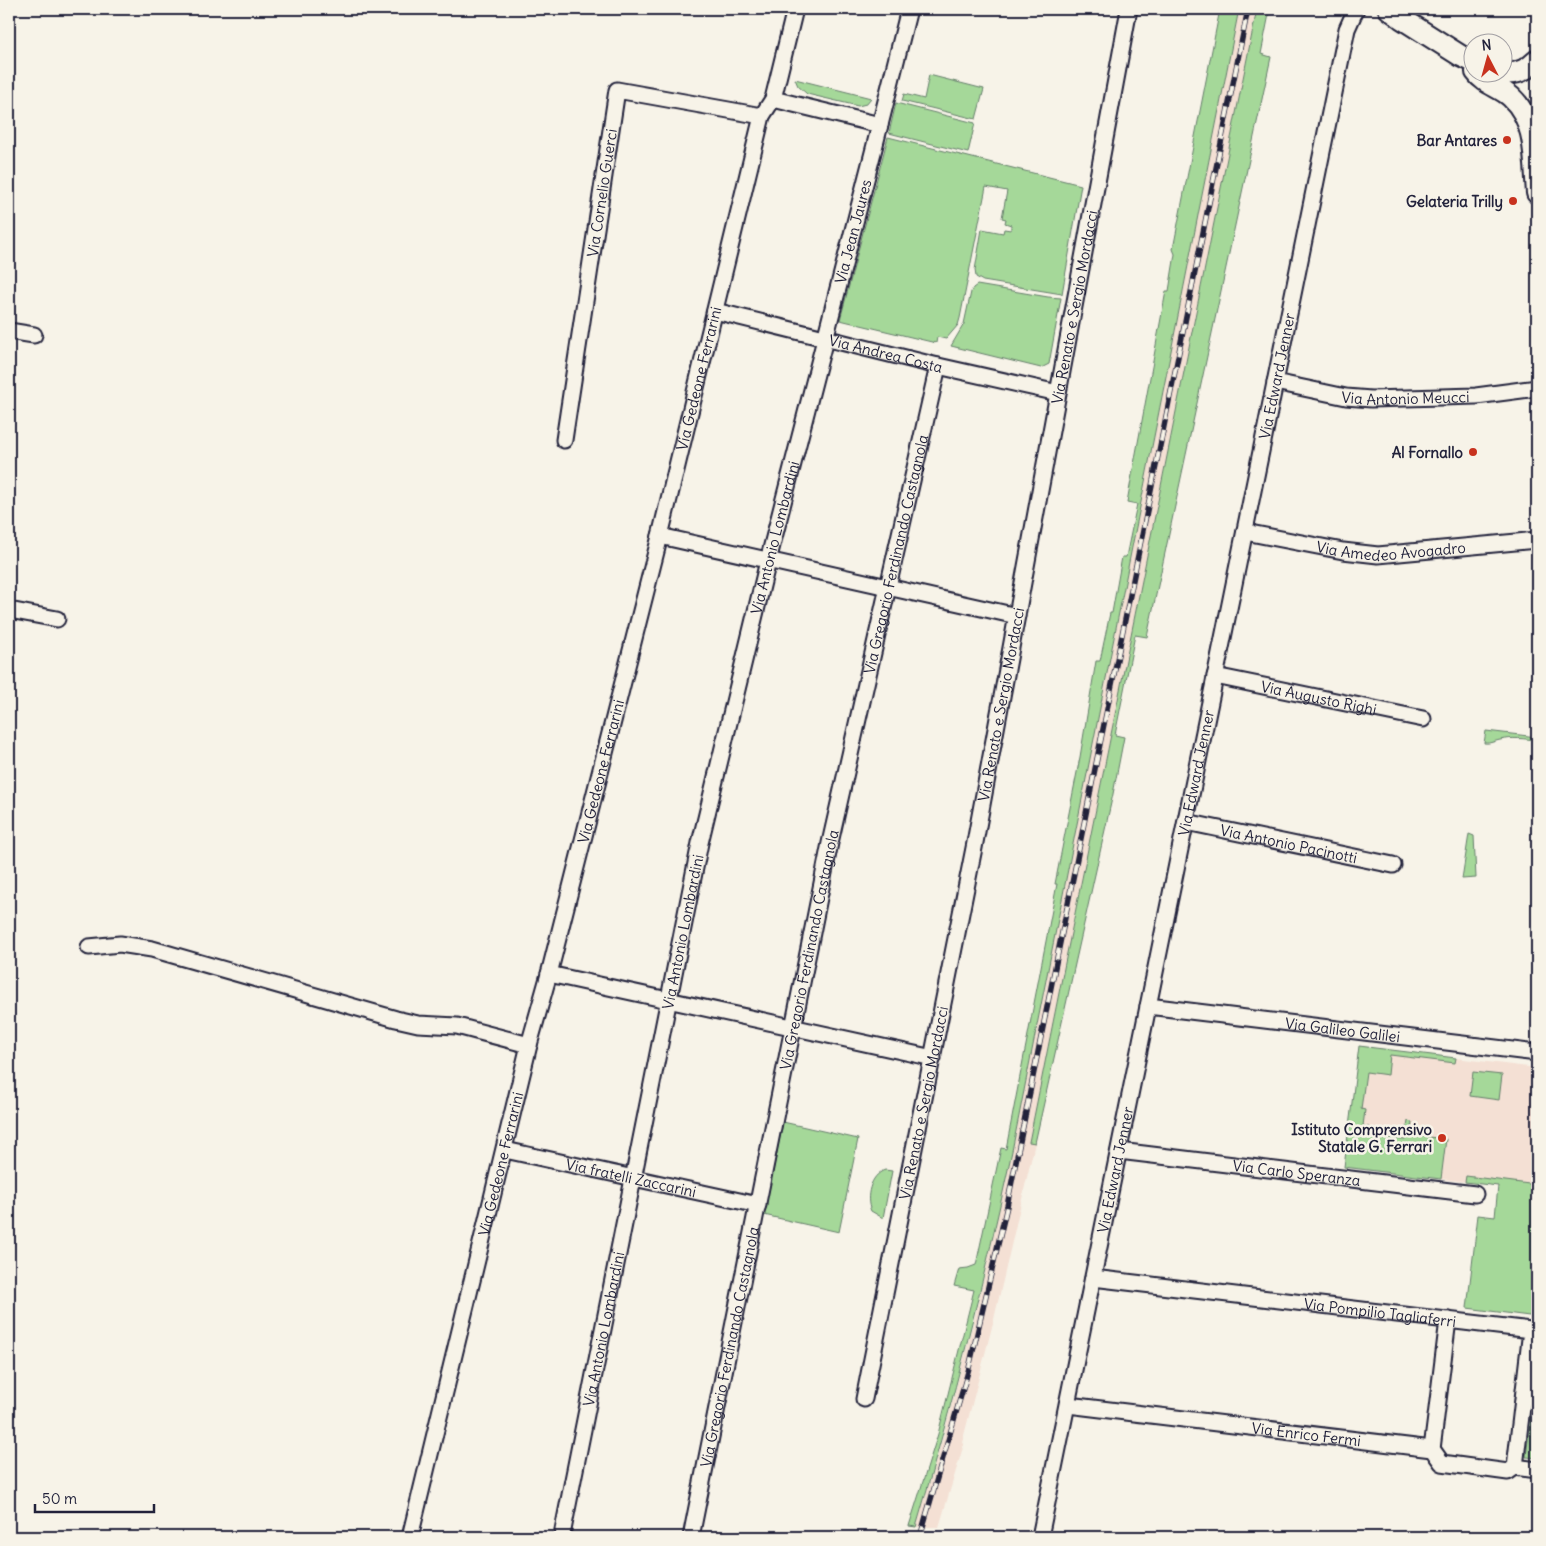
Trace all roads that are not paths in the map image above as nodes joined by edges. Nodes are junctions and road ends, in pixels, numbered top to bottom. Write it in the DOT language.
graph roads {
  1 [pos="795,9"];
  2 [pos="909,9"];
  3 [pos="1129,9"];
  4 [pos="1356,9"];
  5 [pos="1389,9"];
  6 [pos="1464,59"];
  7 [pos="1537,60"];
  8 [pos="1514,73"];
  9 [pos="1487,82"];
  10 [pos="773,98"];
  11 [pos="762,116"];
  12 [pos="880,125"];
  13 [pos="1537,193"];
  14 [pos="715,311"];
  15 [pos="9,331"];
  16 [pos="34,336"];
  17 [pos="825,338"];
  18 [pos="938,366"];
  19 [pos="1275,382"];
  20 [pos="1537,388"];
  21 [pos="1058,392"];
  22 [pos="564,440"];
  23 [pos="1245,532"];
  24 [pos="660,536"];
  25 [pos="1537,540"];
  26 [pos="768,561"];
  27 [pos="888,588"];
  28 [pos="9,610"];
  29 [pos="1017,616"];
  30 [pos="57,619"];
  31 [pos="1215,676"];
  32 [pos="1423,719"];
  33 [pos="1186,822"];
  34 [pos="1393,865"];
  35 [pos="89,947"];
  36 [pos="549,974"];
  37 [pos="669,1000"];
  38 [pos="1148,1006"];
  39 [pos="794,1026"];
  40 [pos="529,1045"];
  41 [pos="1537,1053"];
  42 [pos="933,1058"];
  43 [pos="505,1150"];
  44 [pos="1118,1151"];
  45 [pos="633,1178"];
  46 [pos="1475,1194"];
  47 [pos="758,1205"];
  48 [pos="1093,1278"];
  49 [pos="1448,1320"];
  50 [pos="864,1399"];
  51 [pos="1068,1405"];
  52 [pos="1432,1449"];
  53 [pos="1515,1467"];
  54 [pos="1537,1470"];
  55 [pos="563,1530"];
  56 [pos="410,1537"];
  57 [pos="691,1537"];
  58 [pos="1040,1537"];
  1 -- 10 [label="street, Via Gedeone Ferrarini"];
  2 -- 12 [label="street, Via Jean Jaures"];
  3 -- 21 [label="street, Via Renato e Sergio Mordacci"];
  4 -- 19 [label="street, Via Edward Jenner"];
  5 -- 6 [label="main road"];
  7 -- 8 [label="main road"];
  9 -- 13 [label="main road"];
  10 -- 11 [label="street, Via Gedeone Ferrarini"];
  10 -- 12 [label="street"];
  11 -- 14 [label="street, Via Gedeone Ferrarini"];
  11 -- 22 [label="street, Via Cornelio Guerci"];
  12 -- 17 [label="street, Via Jean Jaures"];
  14 -- 17 [label="street, Via Andrea Costa"];
  14 -- 24 [label="street, Via Gedeone Ferrarini"];
  15 -- 16 [label="street"];
  17 -- 18 [label="street, Via Andrea Costa"];
  17 -- 26 [label="street, Via Antonio Lombardini"];
  18 -- 21 [label="street, Via Andrea Costa"];
  18 -- 27 [label="street, Via Gregorio Ferdinando Castagnola"];
  19 -- 20 [label="street, Via Antonio Meucci"];
  19 -- 23 [label="street, Via Edward Jenner"];
  21 -- 29 [label="street, Via Renato e Sergio Mordacci"];
  23 -- 25 [label="street, Via Amedeo Avogadro"];
  23 -- 31 [label="street, Via Edward Jenner"];
  24 -- 26 [label="street"];
  24 -- 36 [label="street, Via Gedeone Ferrarini"];
  26 -- 27 [label="street"];
  26 -- 37 [label="street, Via Antonio Lombardini"];
  27 -- 29 [label="street"];
  27 -- 39 [label="street, Via Gregorio Ferdinando Castagnola"];
  28 -- 30 [label="street"];
  29 -- 42 [label="street, Via Renato e Sergio Mordacci"];
  31 -- 32 [label="street, Via Augusto Righi"];
  31 -- 33 [label="street, Via Edward Jenner"];
  33 -- 34 [label="street, Via Antonio Pacinotti"];
  33 -- 38 [label="street, Via Edward Jenner"];
  35 -- 40 [label="street"];
  36 -- 37 [label="street"];
  36 -- 40 [label="street, Via Gedeone Ferrarini"];
  37 -- 39 [label="street"];
  37 -- 45 [label="street, Via Antonio Lombardini"];
  38 -- 41 [label="street, Via Galileo Galilei"];
  38 -- 44 [label="street, Via Edward Jenner"];
  39 -- 42 [label="street"];
  39 -- 47 [label="street, Via Gregorio Ferdinando Castagnola"];
  40 -- 43 [label="street, Via Gedeone Ferrarini"];
  42 -- 50 [label="street, Via Renato e Sergio Mordacci"];
  43 -- 45 [label="street, Via fratelli Zaccarini"];
  43 -- 56 [label="street, Via Gedeone Ferrarini"];
  44 -- 46 [label="street, Via Carlo Speranza"];
  44 -- 48 [label="street, Via Edward Jenner"];
  45 -- 47 [label="street, Via fratelli Zaccarini"];
  45 -- 55 [label="street, Via Antonio Lombardini"];
  47 -- 57 [label="street, Via Gregorio Ferdinando Castagnola"];
  48 -- 49 [label="street, Via Pompilio Tagliaferri"];
  48 -- 51 [label="street, Via Edward Jenner"];
  49 -- 52 [label="street"];
  49 -- 53 [label="street, Via Pompilio Tagliaferri"];
  51 -- 52 [label="street, Via Enrico Fermi"];
  51 -- 58 [label="street, Via Edward Jenner"];
  52 -- 53 [label="street"];
  53 -- 54 [label="street"];
}
